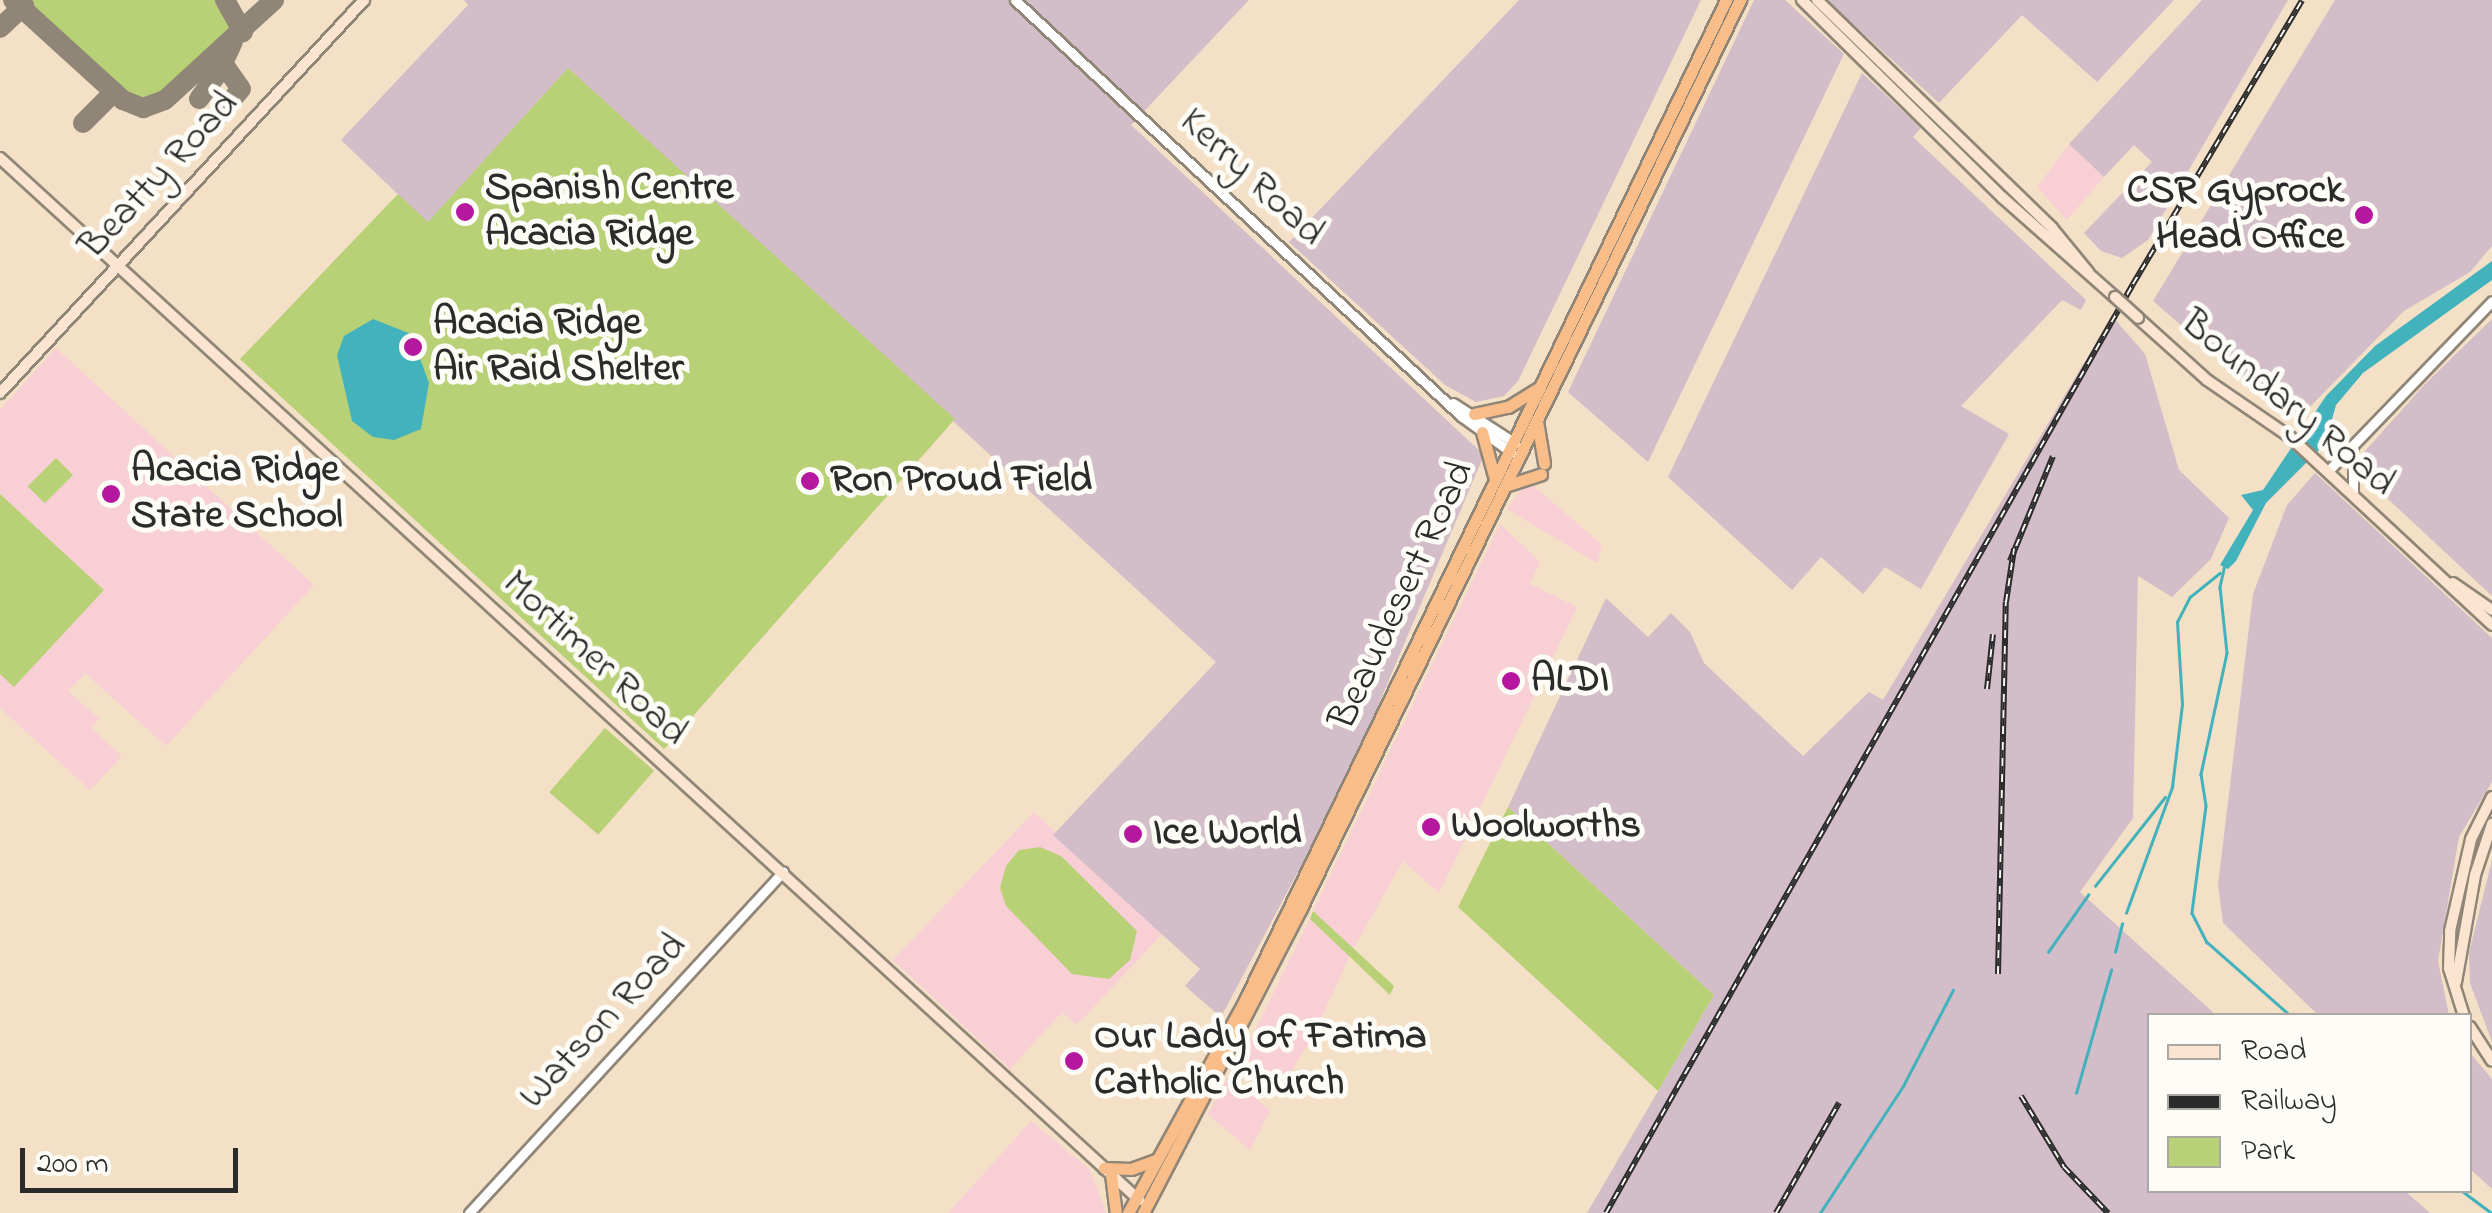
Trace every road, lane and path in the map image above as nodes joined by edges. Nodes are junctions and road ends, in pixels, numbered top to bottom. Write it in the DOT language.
graph roads {
  1 [pos="364,0"];
  2 [pos="1015,0"];
  3 [pos="1726,0"];
  4 [pos="1740,0"];
  5 [pos="1802,0"];
  6 [pos="1817,0"];
  7 [pos="0,158"];
  8 [pos="120,263"];
  9 [pos="2089,273"];
  10 [pos="2492,301"];
  11 [pos="1538,388"];
  12 [pos="0,393"];
  13 [pos="1446,400"];
  14 [pos="1474,414"];
  15 [pos="1536,421"];
  16 [pos="1482,432"];
  17 [pos="2353,444"];
  18 [pos="1516,450"];
  19 [pos="2328,471"];
  20 [pos="1500,483"];
  21 [pos="2352,494"];
  22 [pos="2448,580"];
  23 [pos="2492,610"];
  24 [pos="2492,625"];
  25 [pos="2492,798"];
  26 [pos="2492,824"];
  27 [pos="783,872"];
  28 [pos="2456,983"];
  29 [pos="2463,1013"];
  30 [pos="2472,1030"];
  31 [pos="2492,1061"];
  32 [pos="1156,1160"];
  33 [pos="1107,1171"];
  34 [pos="1142,1205"];
  35 [pos="470,1213"];
  36 [pos="1116,1213"];
  37 [pos="1128,1213"];
  1 -- 8 [label="main road, Beatty Road"];
  2 -- 13 [label="street, Kerry Road"];
  3 -- 11 [label="highway, Beaudesert Road"];
  4 -- 15 [label="highway, Beaudesert Road"];
  5 -- 9 [label="main road, Boundary Road"];
  6 -- 9 [label="main road, Boundary Road"];
  7 -- 8 [label="main road, Mortimer Road"];
  8 -- 12 [label="main road, Beatty Road"];
  8 -- 27 [label="main road, Mortimer Road"];
  9 -- 19 [label="main road, Boundary Road, bridge"];
  10 -- 17 [label="street"];
  11 -- 14 [label="highway"];
  11 -- 18 [label="highway, Beaudesert Road"];
  13 -- 14 [label="street, Kerry Road"];
  13 -- 16 [label="street, Kerry Road"];
  14 -- 18 [label="street, Kerry Road"];
  15 -- 18 [label="highway, Beaudesert Road"];
  15 -- 20 [label="highway"];
  16 -- 18 [label="street, Kerry Road"];
  16 -- 20 [label="highway"];
  17 -- 19 [label="street"];
  17 -- 21 [label="street"];
  18 -- 20 [label="highway, Beaudesert Road"];
  19 -- 21 [label="main road, Boundary Road"];
  20 -- 32 [label="highway, Beaudesert Road"];
  20 -- 34 [label="highway, Beaudesert Road"];
  21 -- 22 [label="main road, Boundary Road"];
  22 -- 23 [label="main road, Boundary Road"];
  22 -- 24 [label="main road, Boundary Road"];
  25 -- 28 [label="main road"];
  26 -- 28 [label="main road"];
  27 -- 33 [label="main road, Mortimer Road"];
  27 -- 35 [label="street, Watson Road"];
  28 -- 29 [label="main road"];
  30 -- 31 [label="main road"];
  32 -- 33 [label="highway"];
  32 -- 34 [label="highway, Beaudesert Road"];
  33 -- 34 [label="main road, Mortimer Road"];
  33 -- 36 [label="highway"];
  34 -- 37 [label="highway, Beaudesert Road"];
}
